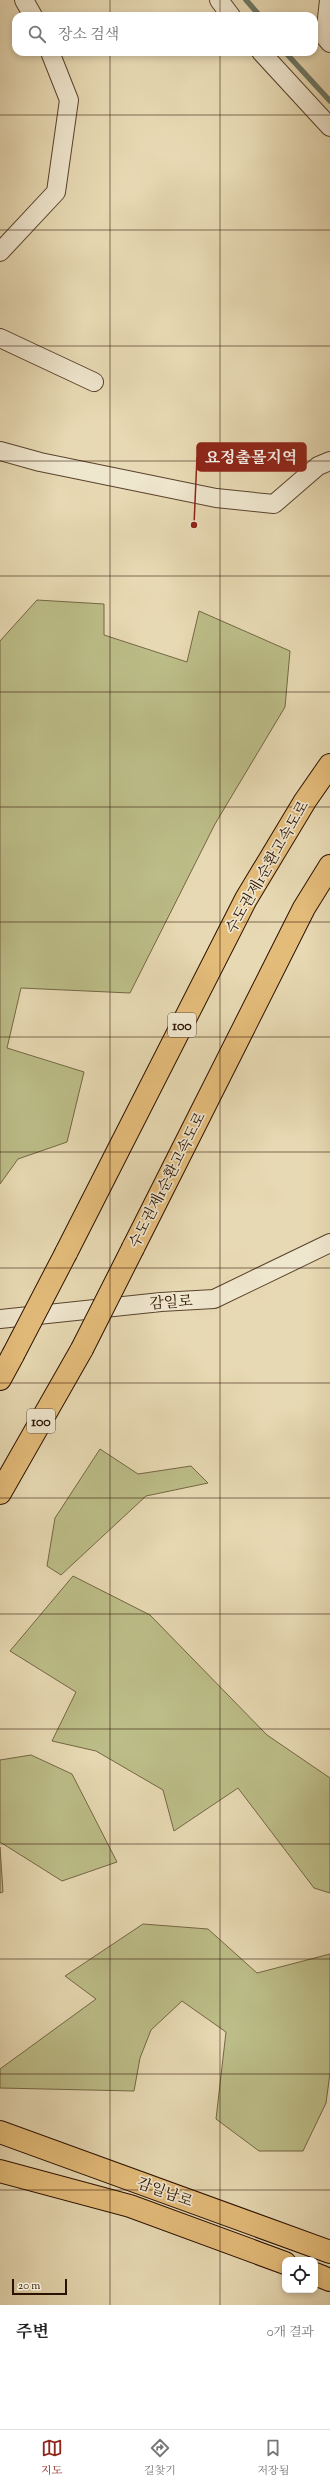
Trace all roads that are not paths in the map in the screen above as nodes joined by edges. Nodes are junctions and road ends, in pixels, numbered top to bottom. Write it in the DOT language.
graph roads {
  1 [pos="24,0"];
  2 [pos="220,0"];
  3 [pos="329,0"];
  4 [pos="30,12"];
  5 [pos="228,12"];
  6 [pos="330,43"];
  7 [pos="52,56"];
  8 [pos="265,56"];
  9 [pos="330,127"];
  10 [pos="0,252"];
  11 [pos="0,338"];
  12 [pos="94,382"];
  13 [pos="0,451"];
  14 [pos="330,461"];
  15 [pos="330,765"];
  16 [pos="330,866"];
  17 [pos="330,1243"];
  18 [pos="0,1319"];
  19 [pos="0,1379"];
  20 [pos="0,1493"];
  21 [pos="0,2132"];
  22 [pos="0,2171"];
  23 [pos="330,2252"];
  24 [pos="282,2262"];
  25 [pos="318,2275"];
  26 [pos="330,2280"];
  1 -- 4 [label="street"];
  2 -- 5 [label="street"];
  3 -- 6 [label="street"];
  7 -- 10 [label="street"];
  8 -- 9 [label="street"];
  11 -- 12 [label="street"];
  13 -- 14 [label="street"];
  15 -- 19 [label="main road, 수도권제1순환고속도로 / 100, bridge"];
  16 -- 20 [label="main road, 수도권제1순환고속도로 / 100, bridge"];
  17 -- 18 [label="street, 감일로"];
  21 -- 23 [label="main road, 감일남로"];
  22 -- 24 [label="main road, 감일남로"];
  25 -- 26 [label="main road"];
}
